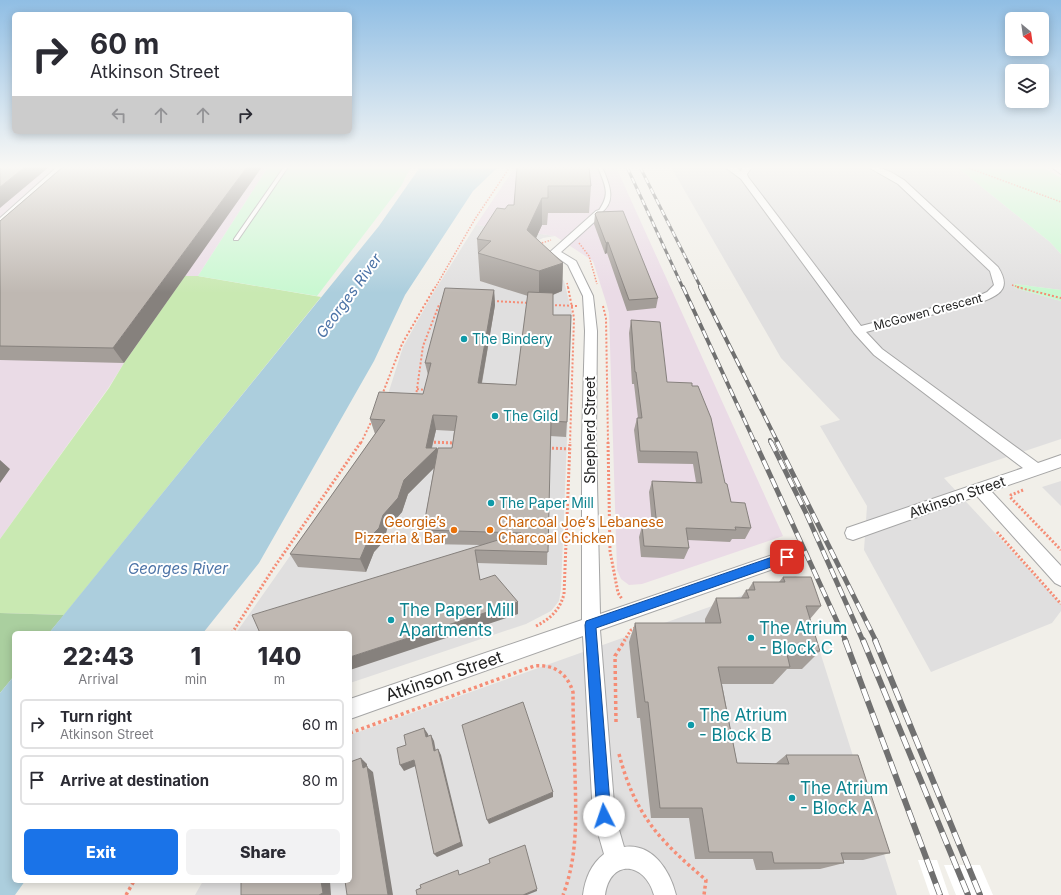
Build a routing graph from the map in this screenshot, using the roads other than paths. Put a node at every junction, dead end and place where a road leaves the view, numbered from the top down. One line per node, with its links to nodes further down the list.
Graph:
1 (13, 209): 7 (lane)
2 (257, 209): 8 (lane)
3 (602, 209): 6 (lane)
4 (768, 209): 9 (street, McGowen Crescent)
5 (930, 209): 9 (street, McGowen Crescent)
6 (599, 213): 16 (street, Shepherd Street)
7 (0, 220)
8 (236, 239)
9 (858, 330): 11 (street, McGowen Crescent)
10 (1061, 461): 11 (street, Atkinson Street)
11 (1036, 470): 12 (street, Atkinson Street)
12 (980, 489): 13 (street, Atkinson Street); 15 (street)
13 (853, 533)
14 (787, 557): 16 (street, Atkinson Street)
15 (1061, 578)
16 (590, 625): 17 (street, Atkinson Street); 18 (street, Shepherd Street)
17 (352, 708)
18 (616, 859): 19 (street); 20 (street)
19 (594, 895)
20 (665, 895)

